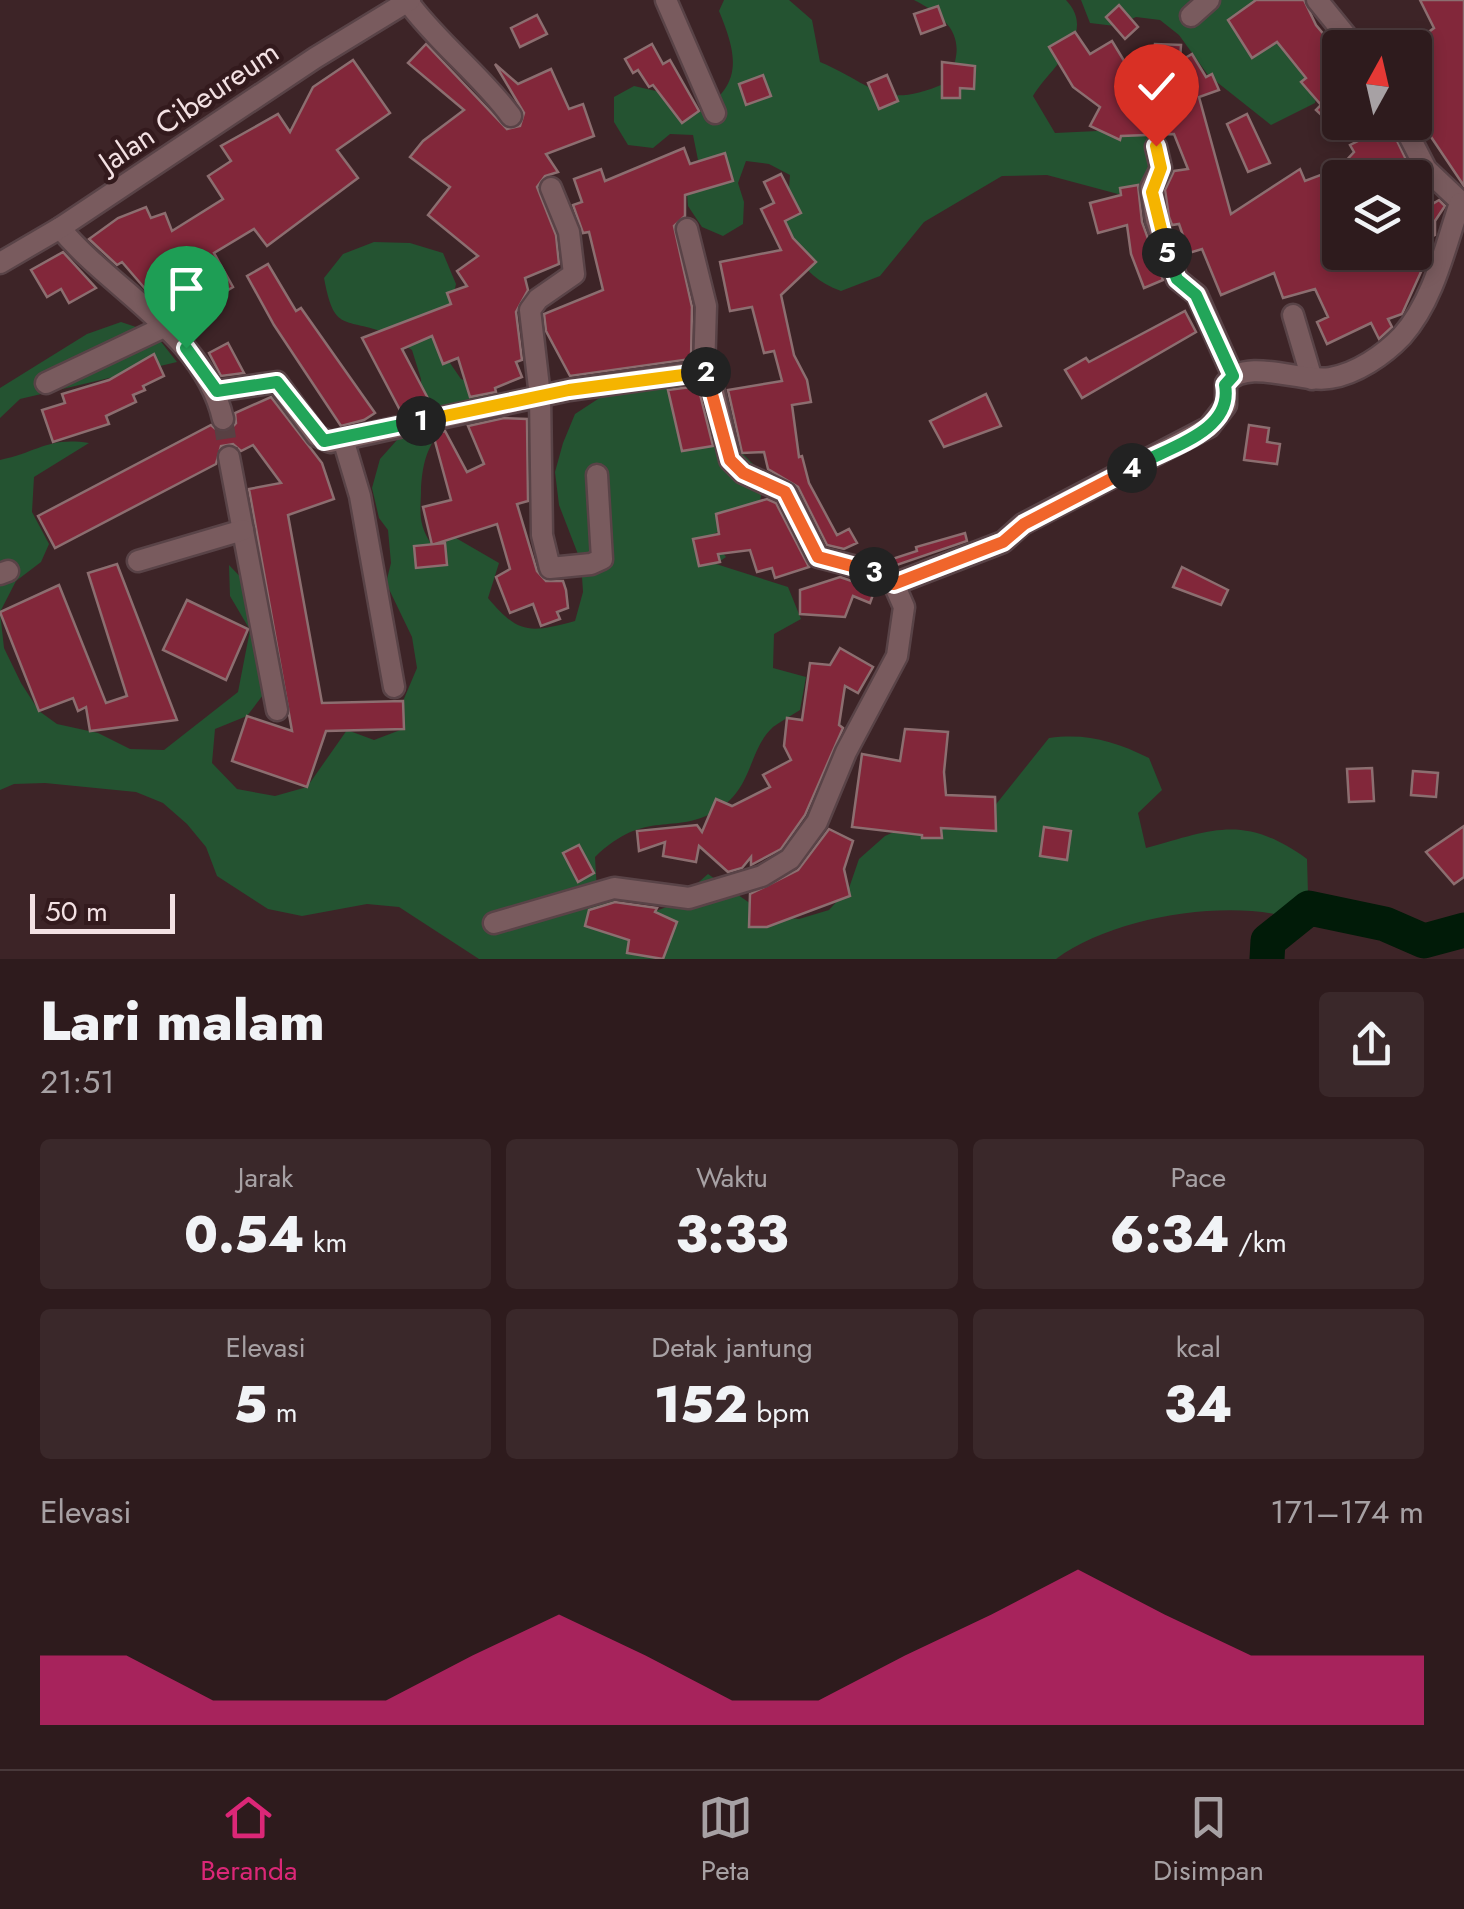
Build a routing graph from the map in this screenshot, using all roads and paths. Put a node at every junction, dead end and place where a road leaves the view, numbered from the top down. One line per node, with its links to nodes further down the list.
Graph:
1 (666, 0): 7 (street)
2 (1209, 0): 5 (street)
3 (1317, 0): 6 (street)
4 (409, 1): 8 (street); 13 (street, Jalan Cibeureum)
5 (1191, 16)
6 (1341, 30)
7 (715, 113)
8 (511, 116)
9 (1411, 140): 12 (street)
10 (1156, 146): 19 (street)
11 (551, 188): 23 (street)
12 (1462, 204): 20 (street)
13 (60, 228): 15 (street, Jalan Cibeureum); 17 (street)
14 (687, 229): 18 (street)
15 (0, 262)
16 (1294, 315): 20 (street)
17 (164, 327): 21 (street); 22 (street)
18 (704, 371): 23 (street); 30 (street)
19 (1233, 376): 20 (street); 30 (street)
20 (1312, 379)
21 (46, 383)
22 (217, 391): 24 (street); 25 (street)
23 (540, 396): 25 (street); 27 (street)
24 (223, 419)
25 (343, 439): 31 (street)
26 (229, 457): 28 (street)
27 (597, 475)
28 (243, 530): 29 (street); 32 (street)
29 (138, 561)
30 (894, 584): 33 (street)
31 (394, 687)
32 (277, 710)
33 (494, 922)

